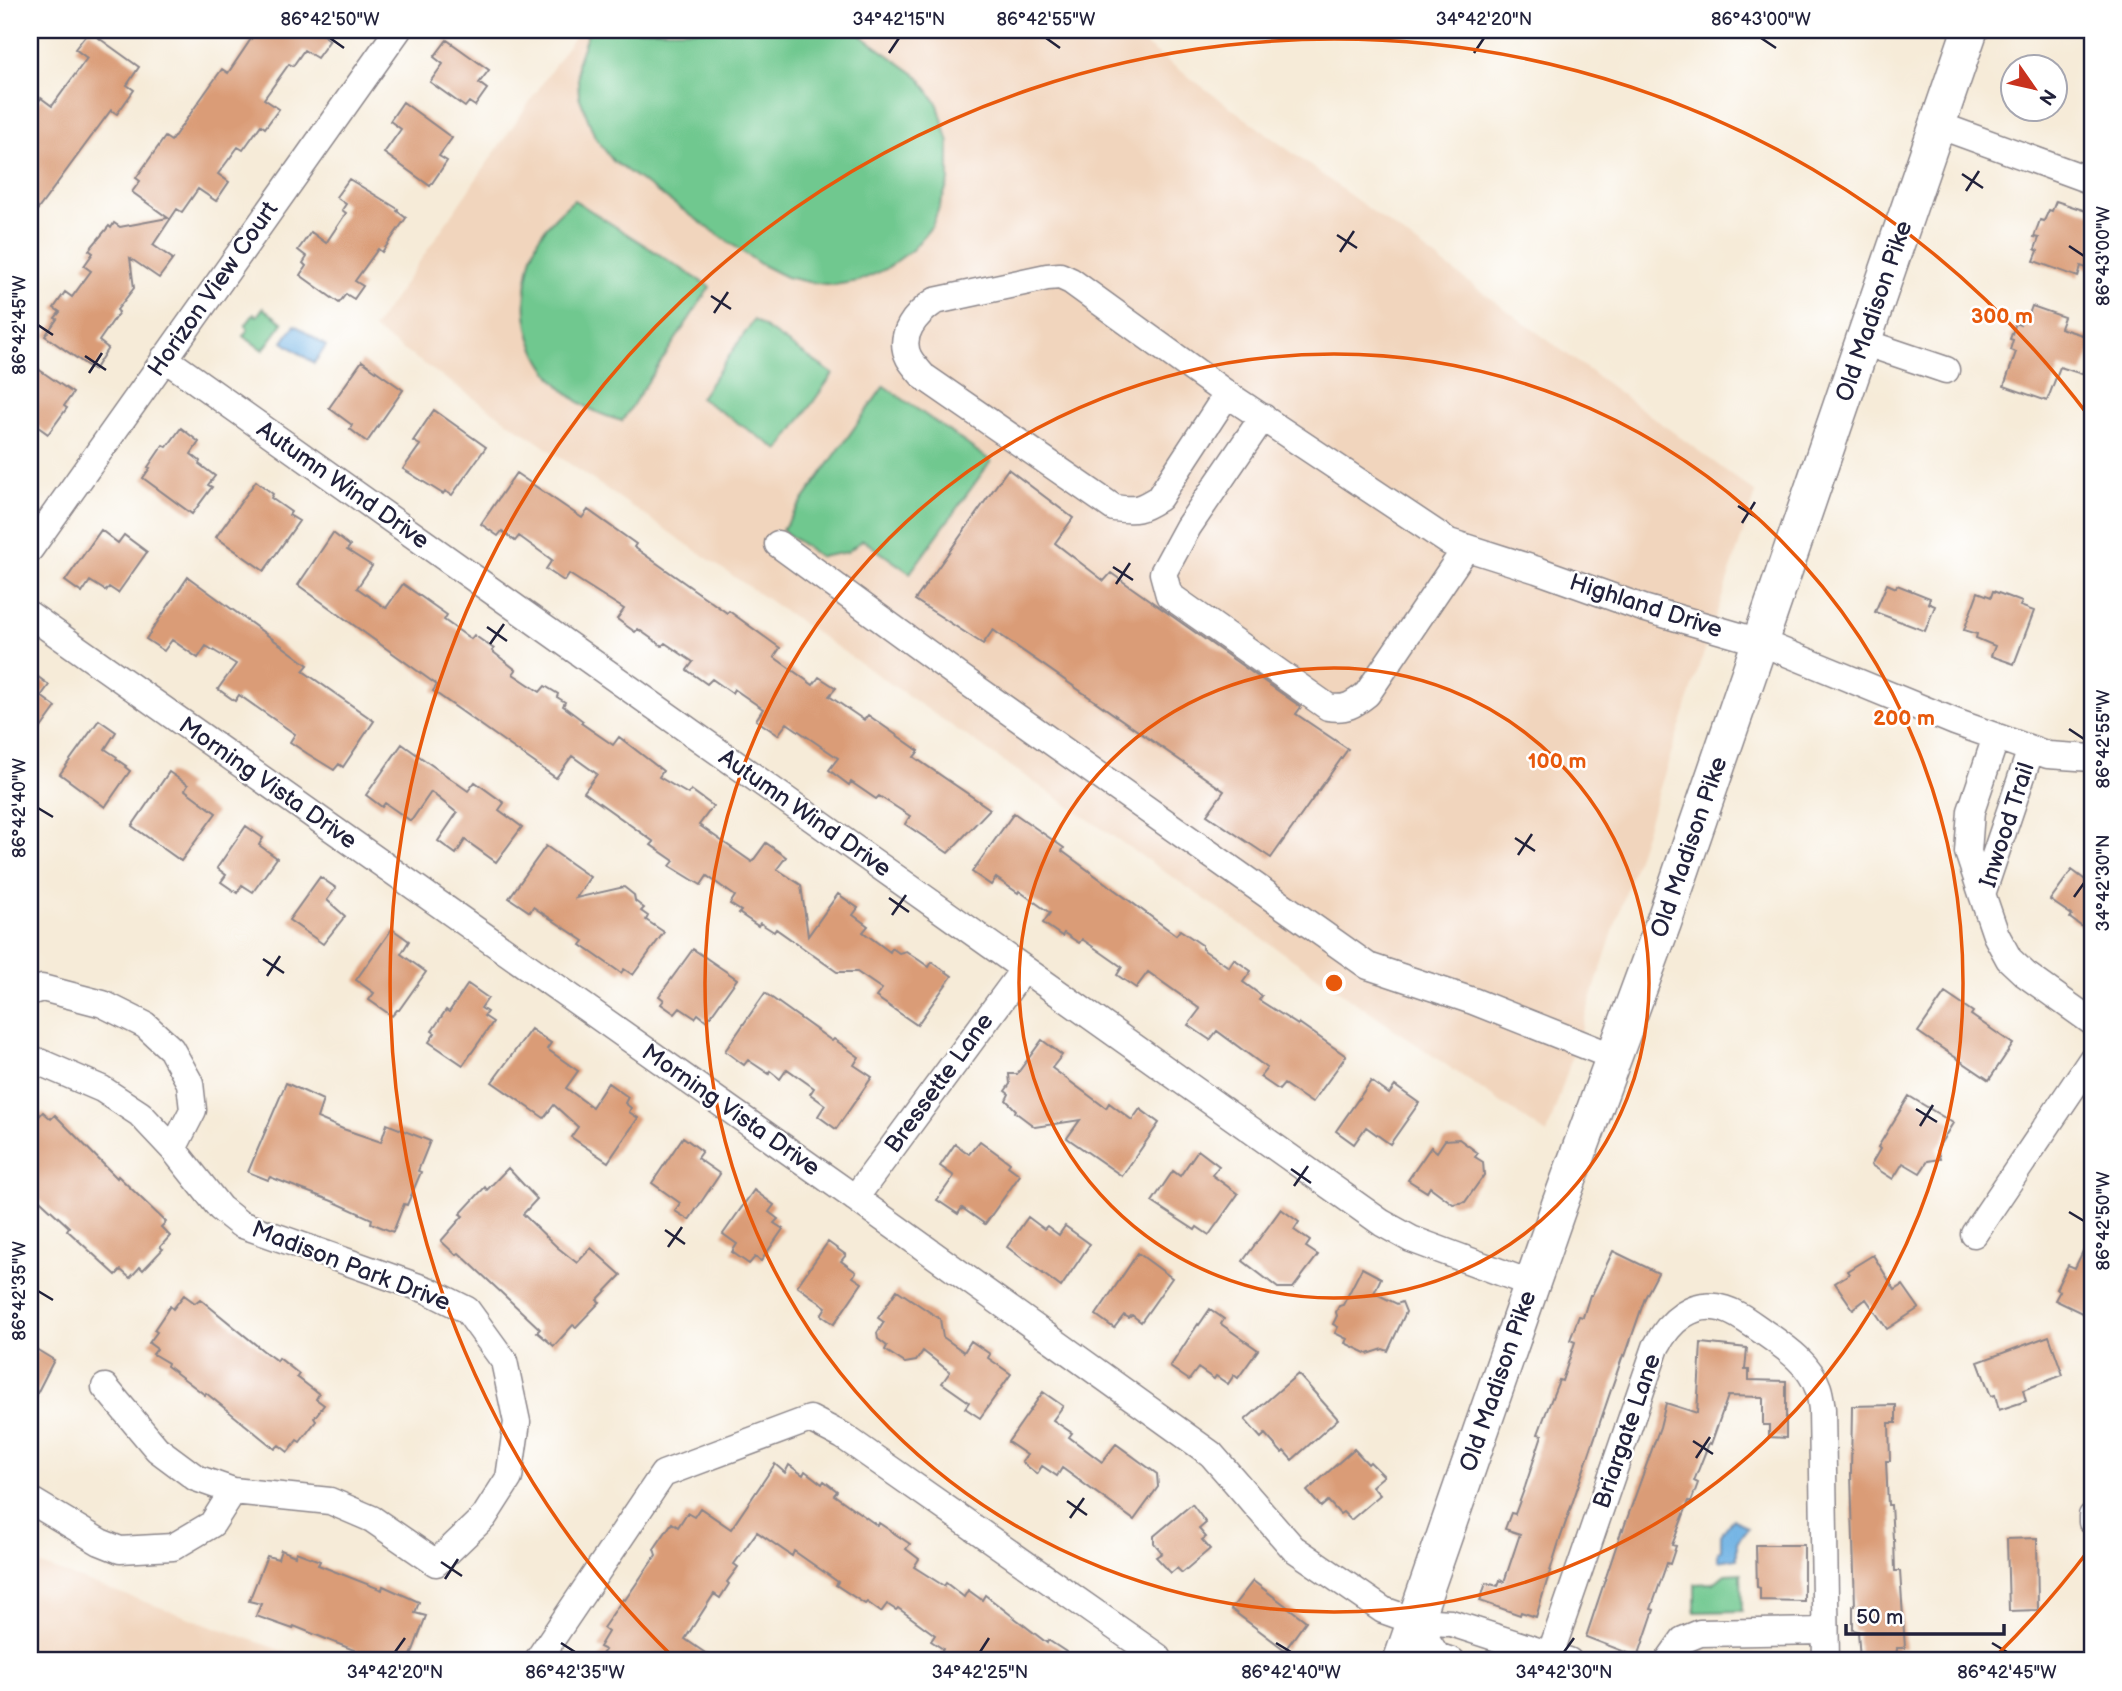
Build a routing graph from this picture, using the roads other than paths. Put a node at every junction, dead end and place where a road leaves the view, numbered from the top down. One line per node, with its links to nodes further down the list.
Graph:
1 (398, 30): 6 (street, Horizon View Court)
2 (1970, 30): 3 (main road, Old Madison Pike)
3 (1937, 125): 4 (street); 5 (main road, Old Madison Pike)
4 (2092, 181)
5 (1863, 342): 7 (street); 14 (main road, Old Madison Pike)
6 (164, 358): 12 (street, Horizon View Court); 19 (street, Autumn Wind Drive)
7 (1946, 370)
8 (1227, 394): 8 (street, Highland Drive); 9 (street, Highland Drive)
9 (1263, 417): 11 (street, Highland Drive); 11 (street)
10 (778, 544): 22 (street)
11 (1466, 548): 14 (street, Highland Drive)
12 (30, 549)
13 (30, 615): 26 (street, Morning Vista Drive)
14 (1760, 642): 15 (street, Highland Drive); 22 (main road, Old Madison Pike)
15 (1996, 737): 16 (street, Highland Drive); 18 (street)
16 (2031, 749): 17 (street, Highland Drive); 18 (street, Inwood Trail)
17 (2092, 758)
18 (1982, 894): 21 (street, Inwood Trail)
19 (1024, 968): 26 (street, Bressette Lane); 28 (street, Autumn Wind Drive)
20 (30, 992): 25 (street)
21 (2092, 1022)
22 (1614, 1057): 28 (main road, Old Madison Pike)
23 (30, 1058): 25 (street, Madison Park Drive)
24 (2092, 1059): 27 (street)
25 (173, 1149): 30 (street, Madison Park Drive)
26 (855, 1198): 32 (street, Morning Vista Drive)
27 (1974, 1234)
28 (1532, 1284): 32 (main road, Old Madison Pike)
29 (105, 1387): 30 (street, Madison Park Drive)
30 (233, 1491): 31 (street)
31 (30, 1500)
32 (1415, 1621): 34 (street, Morning Vista Drive); 37 (main road, Old Madison Pike); 38 (street)
33 (1825, 1631): 34 (street, Briargate Lane); 39 (street); 40 (street, Briargate Lane)
34 (1555, 1659)
35 (537, 1661): 36 (street)
36 (1160, 1661)
37 (1401, 1661)
38 (1452, 1661)
39 (1668, 1661)
40 (1826, 1661)

